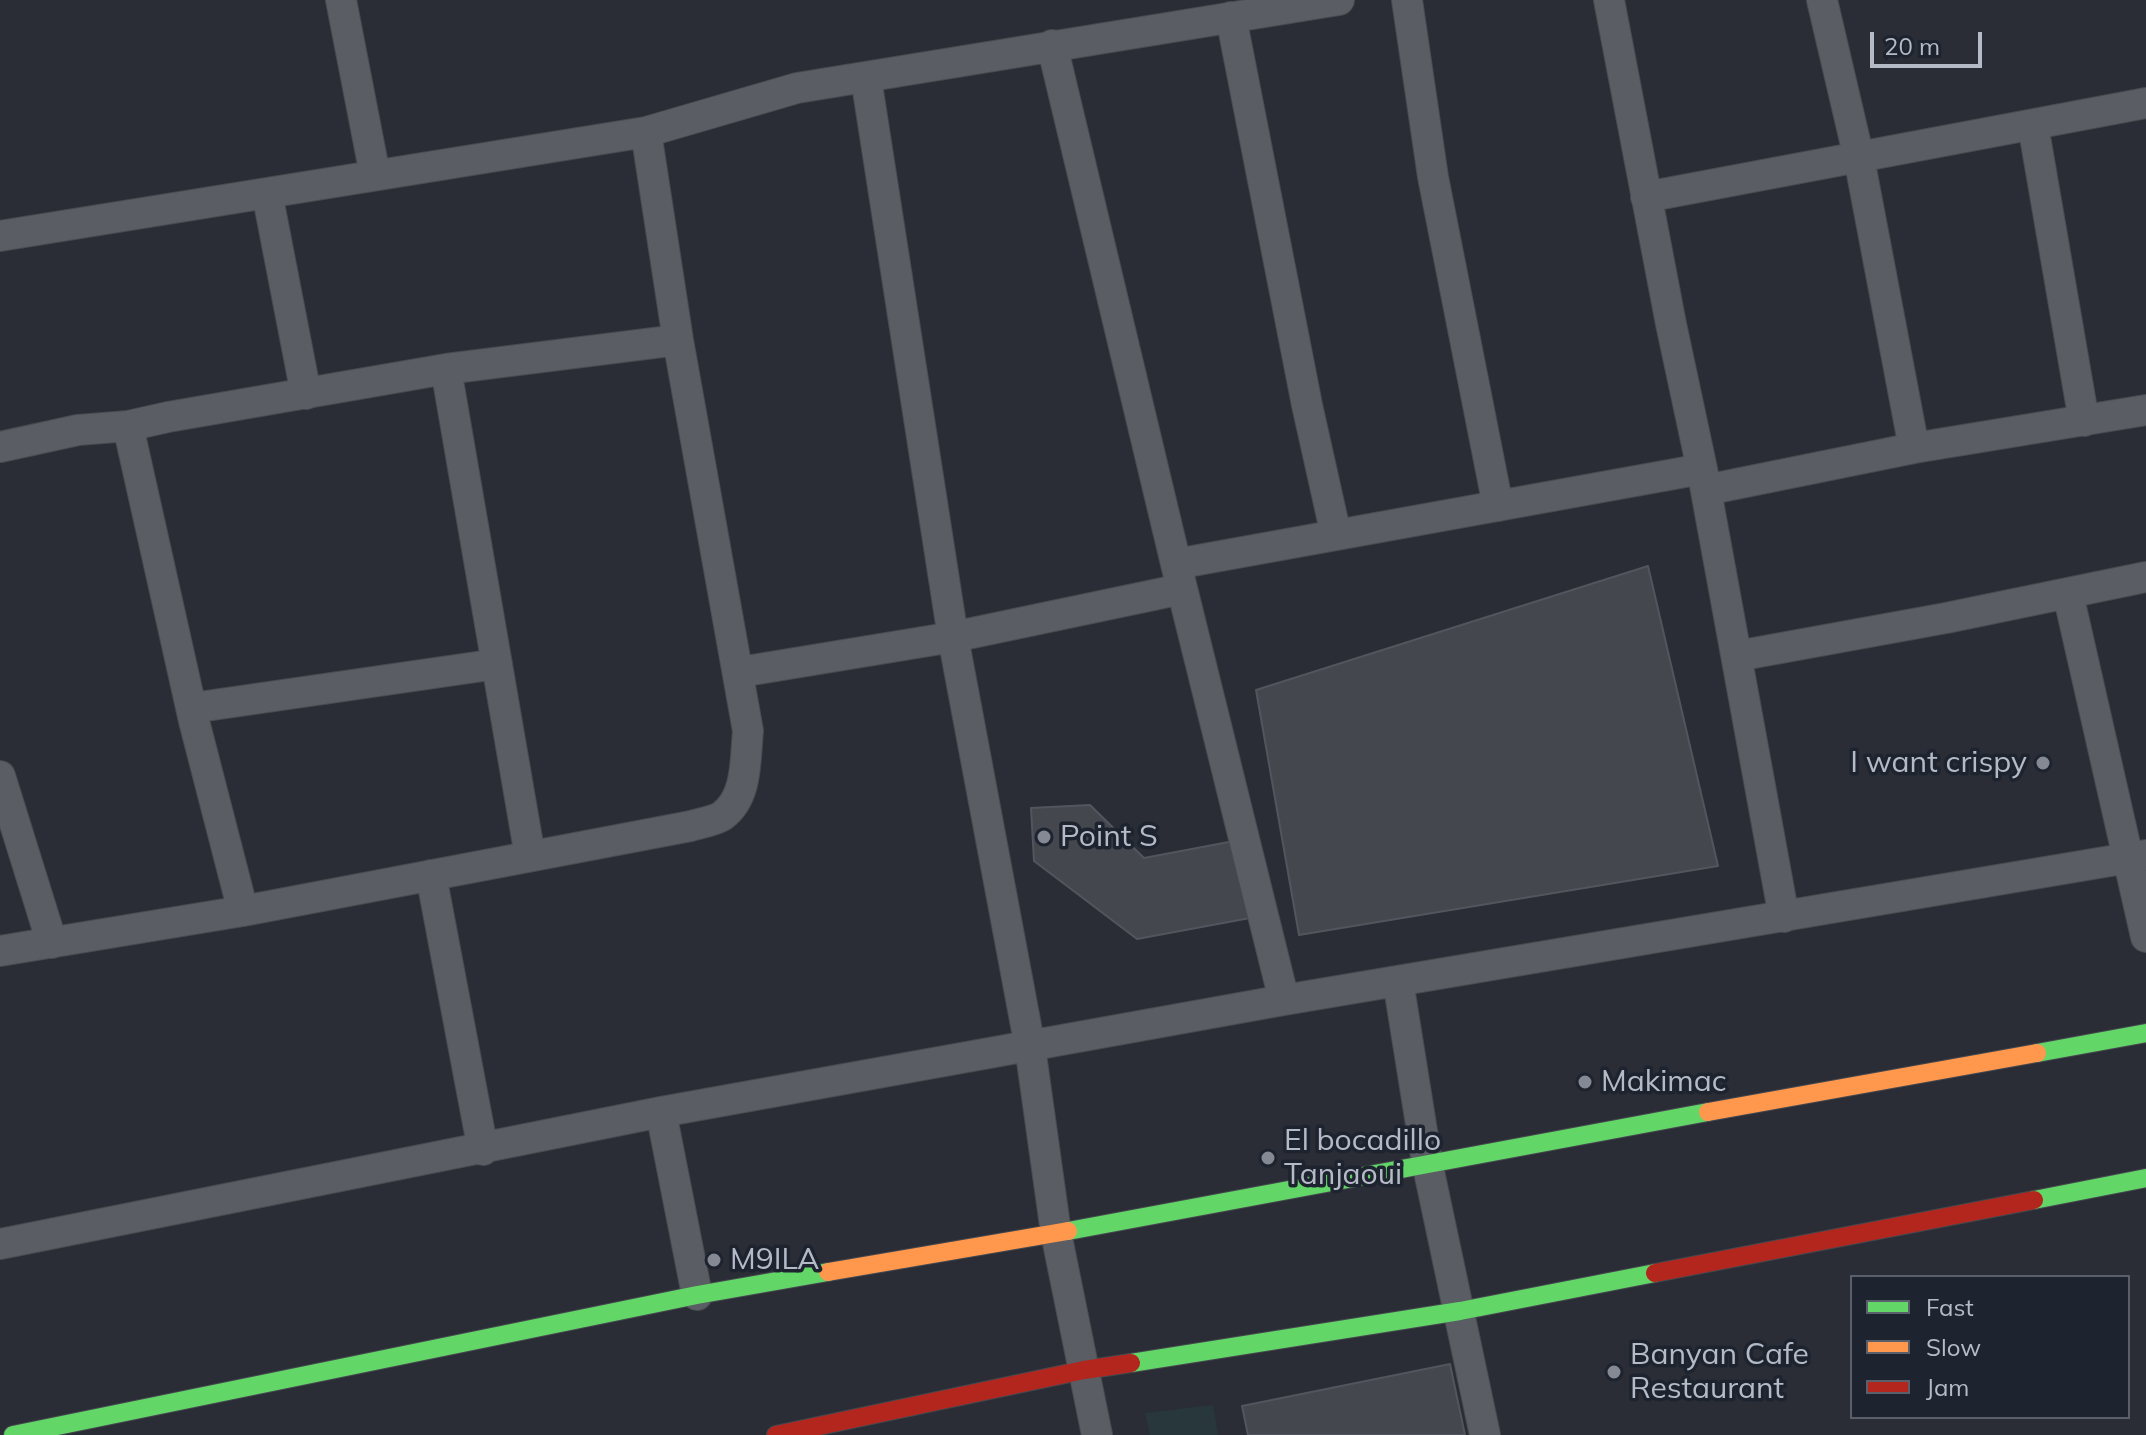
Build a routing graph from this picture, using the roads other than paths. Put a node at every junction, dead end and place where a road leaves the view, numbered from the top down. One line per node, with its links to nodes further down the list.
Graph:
1 (341, 0): 13 (street)
2 (1339, 0): 6 (street)
3 (1407, 0): 26 (street)
4 (1609, 0): 15 (street)
5 (1822, 0): 12 (street)
6 (1231, 17): 7 (street); 27 (street)
7 (1052, 45): 8 (street); 28 (street)
8 (866, 78): 11 (street); 31 (street)
9 (2146, 103): 10 (street)
10 (2033, 125): 12 (street); 21 (street)
11 (646, 132): 13 (street); 17 (street)
12 (1859, 158): 15 (street); 24 (street)
13 (375, 175): 14 (street)
14 (267, 193): 16 (street); 19 (street)
15 (1646, 197): 25 (street)
16 (0, 236)
17 (678, 340): 18 (street); 34 (street)
18 (446, 369): 19 (street); 33 (street)
19 (306, 394): 22 (street)
20 (2146, 410): 21 (street)
21 (2084, 421): 24 (street)
22 (128, 426): 23 (street); 35 (street)
23 (0, 447)
24 (1914, 448): 25 (street)
25 (1704, 480): 26 (street); 32 (street)
26 (1498, 506): 27 (street)
27 (1336, 535): 28 (street)
28 (1179, 577): 31 (street); 46 (street)
29 (2146, 577): 30 (street)
30 (2068, 594): 32 (street); 38 (street)
31 (953, 637): 34 (street); 48 (street)
32 (1737, 656): 41 (street)
33 (497, 664): 35 (street); 37 (street)
34 (740, 672): 37 (street)
35 (192, 708): 40 (street)
36 (0, 776): 43 (street)
37 (530, 856): 39 (street)
38 (2136, 857): 41 (street); 42 (street)
39 (431, 875): 40 (street); 50 (street)
40 (243, 911): 43 (street)
41 (1784, 917): 45 (street)
42 (2146, 937)
43 (52, 943): 44 (street)
44 (0, 951)
45 (1398, 981): 46 (street); 51 (street)
46 (1284, 1000): 48 (street)
47 (2146, 1033): 51 (street)
48 (1030, 1047): 49 (street); 53 (street)
49 (661, 1112): 50 (street); 55 (street)
50 (483, 1150): 54 (street)
51 (1427, 1162): 53 (street); 56 (street)
52 (2146, 1178): 56 (street)
53 (1056, 1233): 55 (street); 57 (street)
54 (0, 1244)
55 (697, 1295): 58 (street)
56 (1460, 1311): 57 (street); 61 (street)
57 (1084, 1370): 59 (street); 60 (street)
58 (13, 1435)
59 (776, 1435)
60 (1097, 1435)
61 (1485, 1435)

